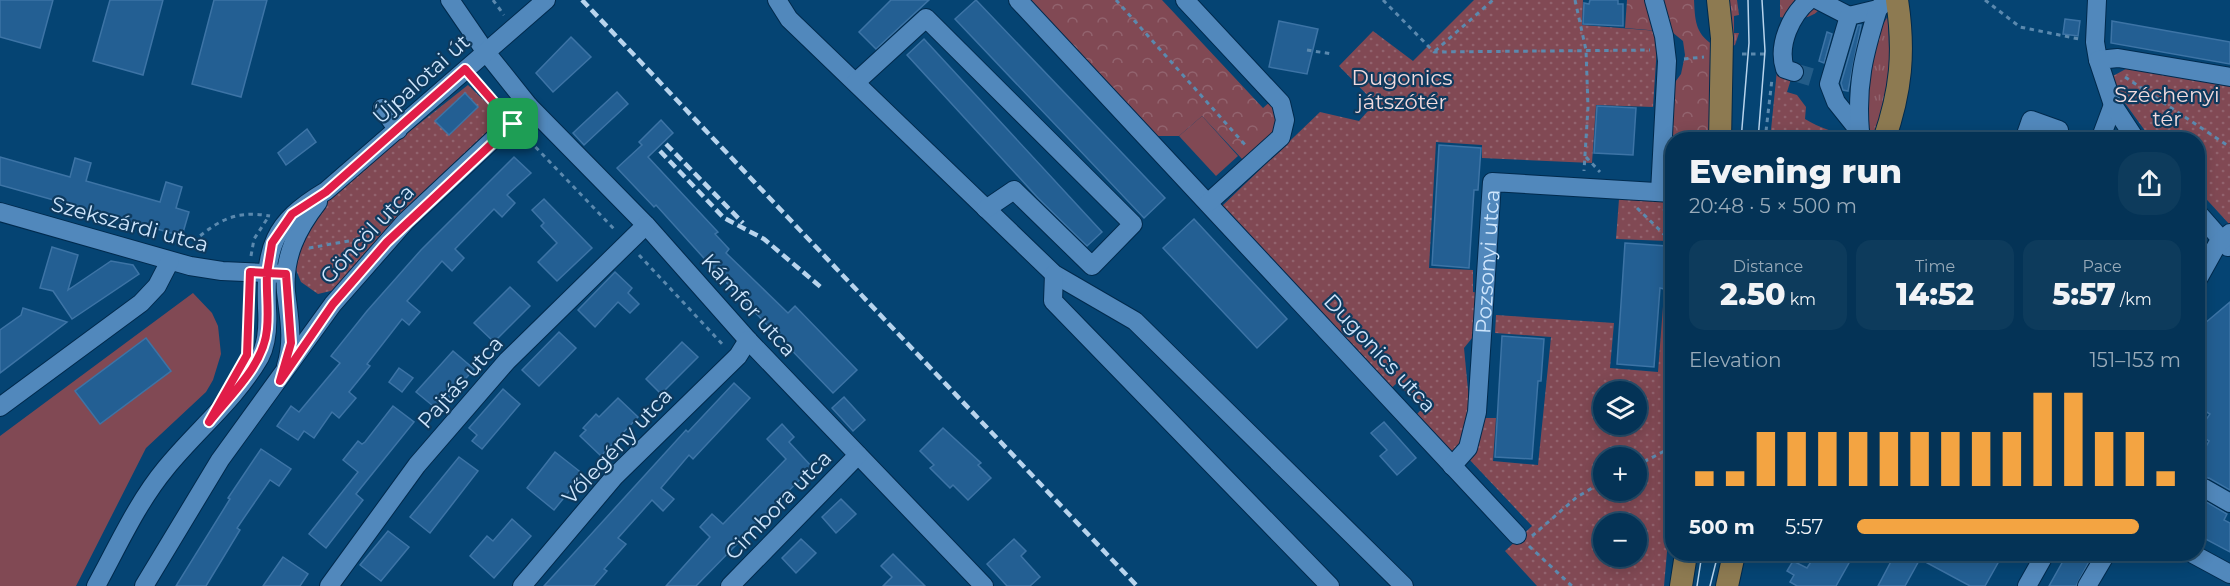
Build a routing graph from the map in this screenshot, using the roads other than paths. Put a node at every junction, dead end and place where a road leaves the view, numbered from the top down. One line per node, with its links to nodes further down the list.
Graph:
1 (450, 0): 13 (street, Kámfor utca)
2 (546, 0): 13 (street, Újpalotai út)
3 (777, 0): 17 (street)
4 (1018, 0): 33 (street, Dugonics utca)
5 (1185, 0): 33 (street)
6 (1654, 0): 23 (street)
7 (1718, 0): 24 (main road)
8 (1809, 0): 15 (street)
9 (1818, 0): 12 (street)
10 (2097, 0): 14 (street)
11 (1888, 3): 12 (street); 26 (street); 27 (main road)
12 (1849, 16): 25 (street)
13 (485, 51): 19 (street, Kámfor utca); 21 (street, Újpalotai út)
14 (2097, 51): 16 (street); 18 (street)
15 (1794, 72)
16 (2230, 77)
17 (856, 82): 34 (street); 34 (street)
18 (2113, 105): 29 (street); 30 (street)
19 (529, 106): 37 (street, Kámfor utca); 45 (street, Göncöl utca)
20 (382, 108): 21 (street)
21 (398, 130): 31 (street, Újpalotai út)
22 (2059, 130): 28 (street)
23 (1666, 132)
24 (1720, 132)
25 (1858, 132)
26 (1861, 132)
27 (1887, 132)
28 (2027, 132)
29 (2103, 132)
30 (2131, 132)
31 (326, 192): 41 (street); 42 (street, Göncöl utca)
32 (1665, 192): 48 (street, Pozsonyi utca)
33 (1208, 203): 48 (street, Dugonics utca)
34 (986, 209): 43 (street)
35 (0, 212): 39 (street, Szekszárdi utca)
36 (2205, 220): 38 (street)
37 (646, 225): 44 (street, Kámfor utca); 61 (street, Pajtás utca)
38 (2227, 240): 40 (street)
39 (170, 261): 41 (street, Szekszárdi utca); 46 (street)
40 (2205, 270)
41 (259, 272): 42 (street, Szekszárdi utca); 59 (street)
42 (286, 274): 45 (street, Göncöl utca)
43 (1053, 274): 64 (street); 65 (street)
44 (748, 340): 47 (street, Kámfor utca); 62 (street, Vőlegény utca)
45 (280, 381): 60 (street, Göncöl utca)
46 (0, 407)
47 (858, 455): 58 (street, Kámfor utca); 63 (street, Cimbora utca)
48 (1452, 466): 51 (street, Dugonics utca)
49 (2205, 489): 50 (street)
50 (2230, 503)
51 (1517, 535)
52 (2205, 560): 57 (street)
53 (1685, 561): 66 (main road)
54 (1732, 561): 67 (main road)
55 (2041, 561): 68 (street)
56 (2102, 561): 69 (street)
57 (2230, 574)
58 (977, 584)
59 (96, 586)
60 (144, 586)
61 (329, 586)
62 (522, 586)
63 (730, 586)
64 (1330, 586)
65 (1404, 586)
66 (1681, 586)
67 (1727, 586)
68 (2027, 586)
69 (2087, 586)

